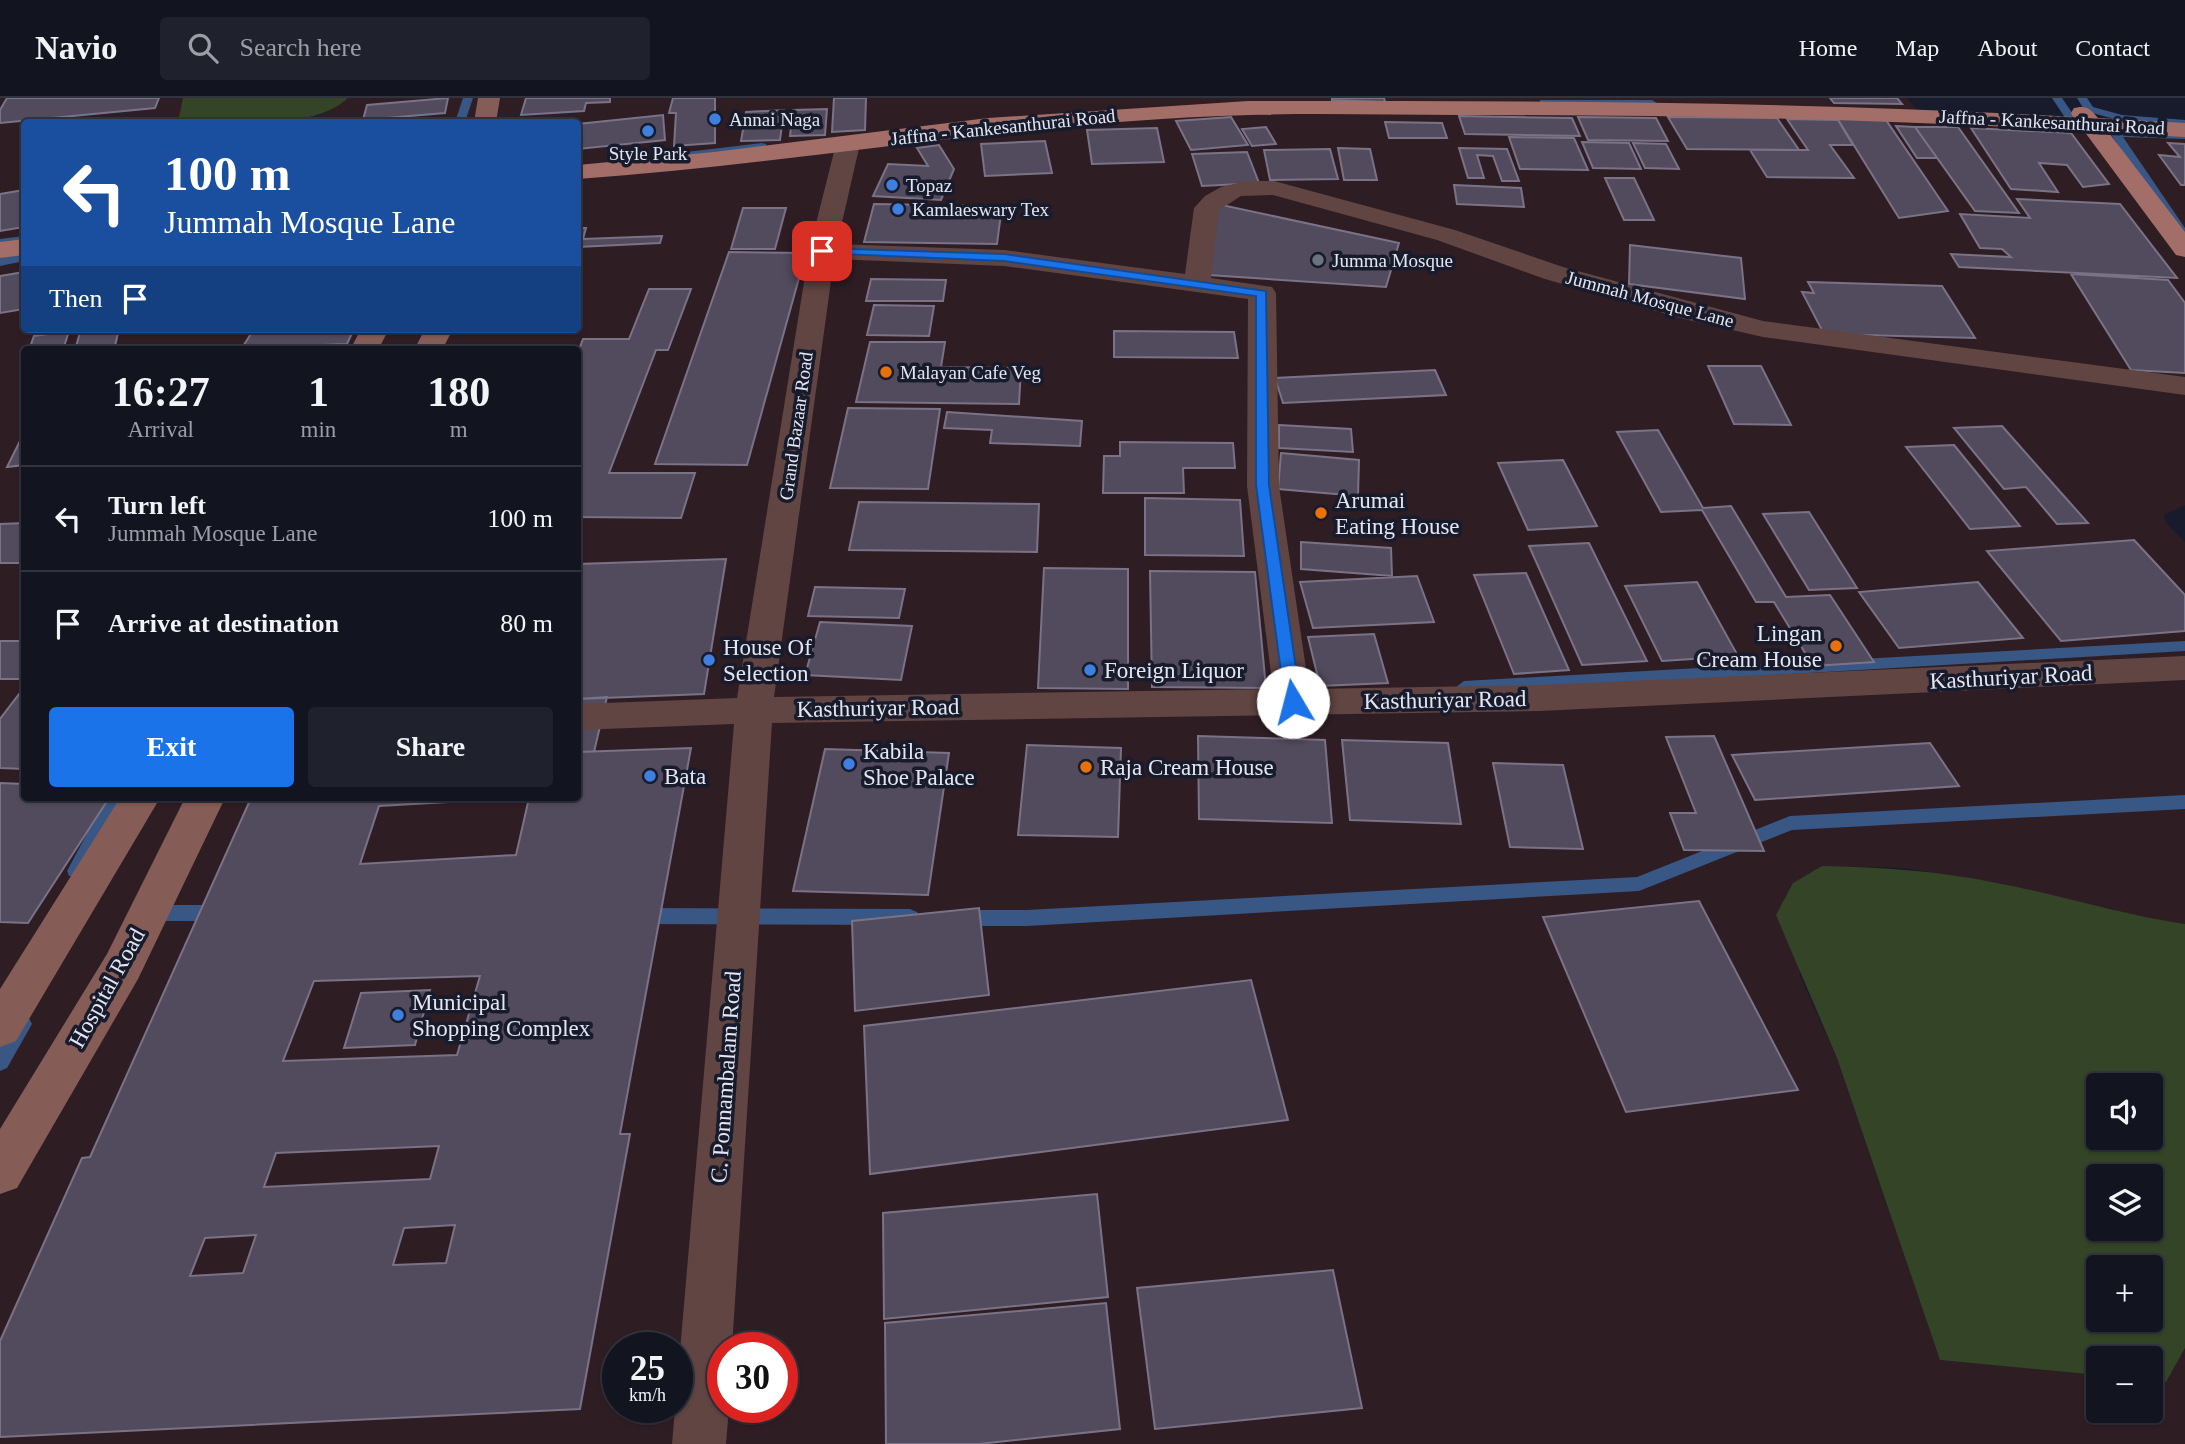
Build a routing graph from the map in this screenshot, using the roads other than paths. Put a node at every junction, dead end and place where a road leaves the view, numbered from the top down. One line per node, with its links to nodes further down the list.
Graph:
1 (489, 98): 3 (street)
2 (2070, 98): 4 (main road)
3 (486, 119)
4 (2092, 125): 5 (main road, Jaffna - Kankesanthurai Road); 6 (main road, Jaffna - Kankesanthurai Road); 9 (main road)
5 (2185, 130)
6 (848, 144): 7 (main road, Jaffna - Kankesanthurai Road); 11 (street, Grand Bazaar Road)
7 (581, 172)
8 (21, 247): 10 (main road)
9 (2185, 249)
10 (0, 250)
11 (822, 251): 12 (street); 16 (street, Grand Bazaar Road)
12 (1197, 285): 13 (street, Jummah Mosque Lane); 15 (street)
13 (2185, 386)
14 (2185, 668): 15 (street, Kasthuriyar Road)
15 (1293, 702): 16 (street, Kasthuriyar Road)
16 (754, 710): 17 (street, Kasthuriyar Road); 22 (street, C. Ponnambalam Road)
17 (581, 717)
18 (138, 801): 20 (street)
19 (204, 801): 21 (street, Hospital Road)
20 (0, 1028)
21 (0, 1172)
22 (699, 1444)

